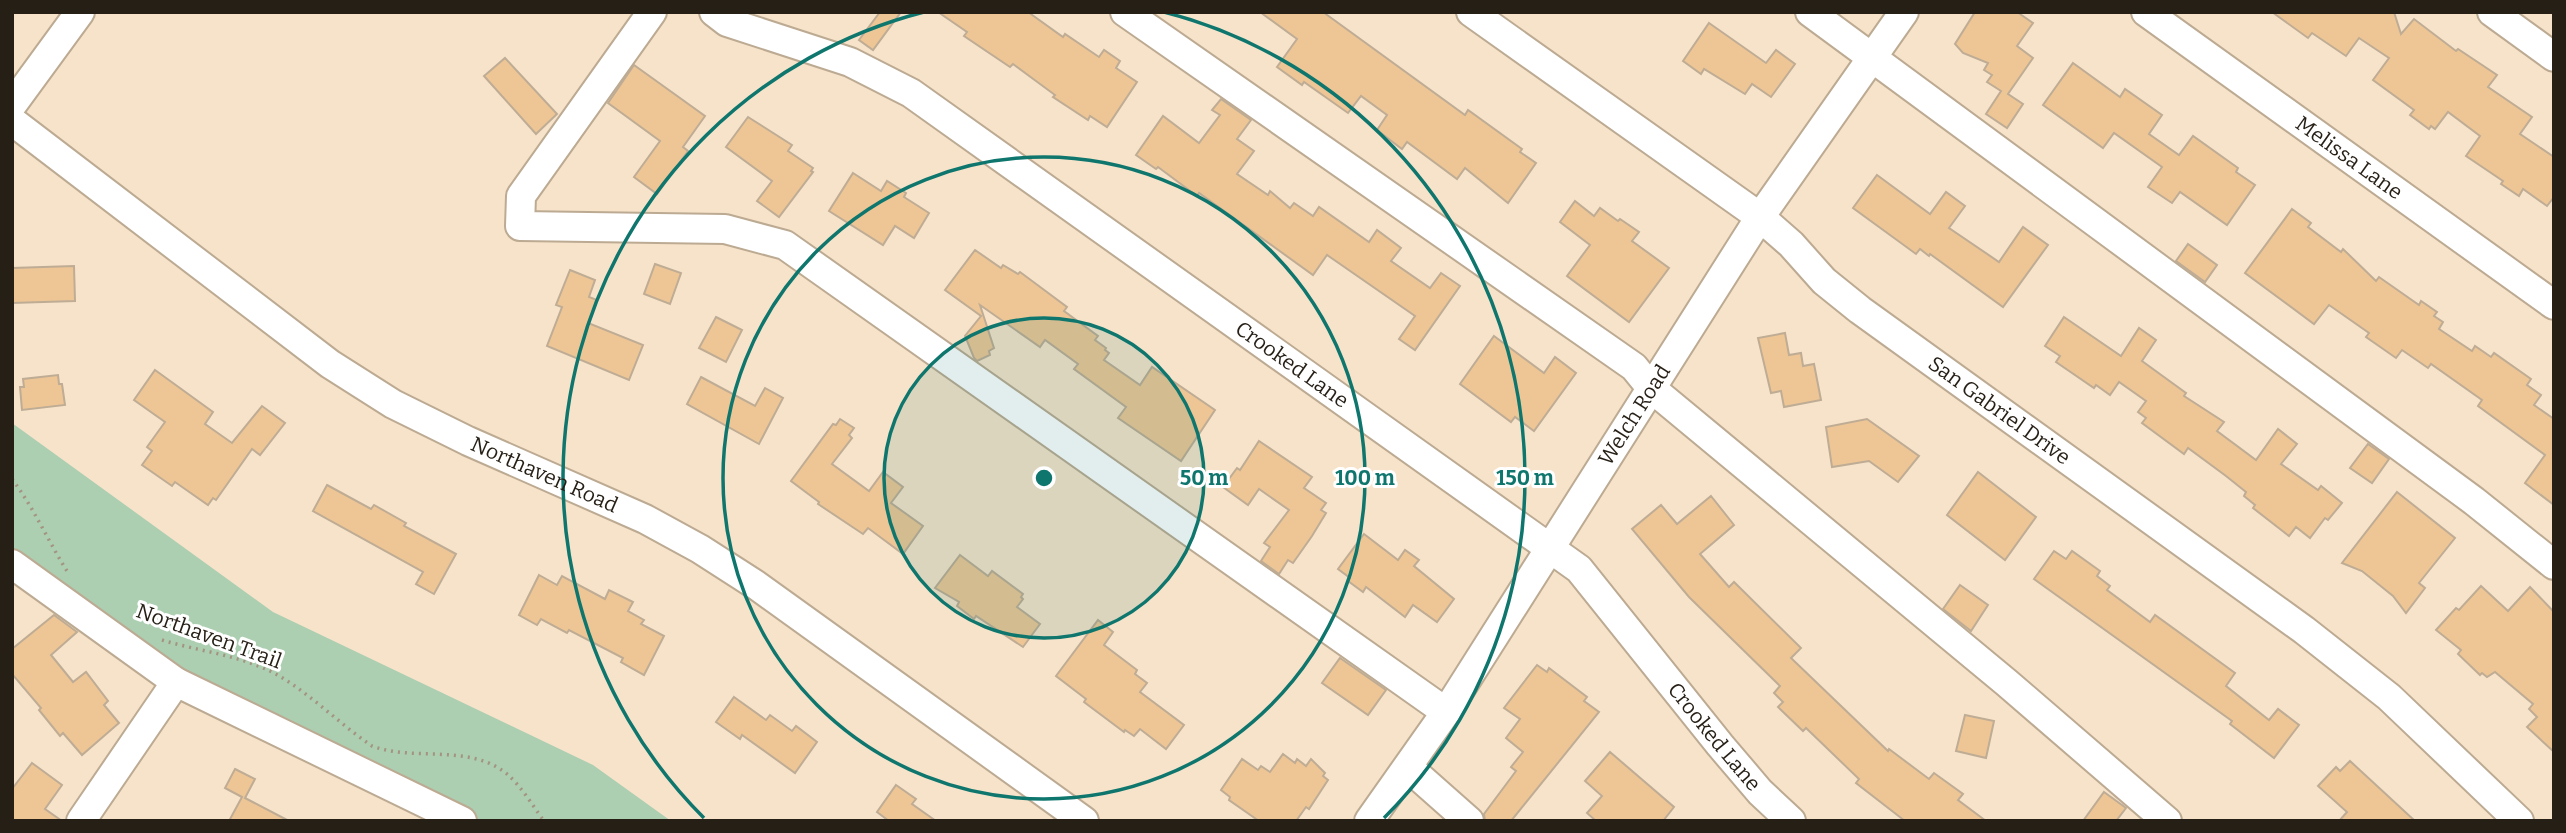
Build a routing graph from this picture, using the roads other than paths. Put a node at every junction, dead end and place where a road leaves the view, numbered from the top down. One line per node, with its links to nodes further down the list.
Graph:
1 (80, 12): 12 (street)
2 (652, 12): 21 (street)
3 (715, 12): 17 (street, Crooked Lane)
4 (1125, 12): 16 (street)
5 (1471, 12): 14 (street, San Gabriel Drive)
6 (1810, 12): 10 (street)
7 (1904, 12): 10 (street, Welch Road)
8 (2146, 12): 15 (street, Melissa Lane)
9 (2492, 12): 11 (street)
10 (1873, 57): 14 (street, Welch Road); 19 (street)
11 (2554, 57)
12 (12, 105)
13 (12, 121): 25 (street, Northaven Road)
14 (1760, 217): 16 (street, Welch Road); 30 (street, San Gabriel Drive)
15 (2554, 305)
16 (1651, 388): 17 (street, Welch Road); 29 (street)
17 (1551, 548): 21 (street, Welch Road); 28 (street, Crooked Lane)
18 (12, 564): 20 (street)
19 (2554, 565)
20 (176, 682): 23 (street); 24 (street)
21 (1446, 712): 22 (street, Welch Road)
22 (1408, 767): 26 (street, Welch Road); 27 (street)
23 (81, 821)
24 (462, 821)
25 (1083, 821)
26 (1369, 821)
27 (1469, 821)
28 (1791, 821)
29 (2167, 821)
30 (2519, 821)

